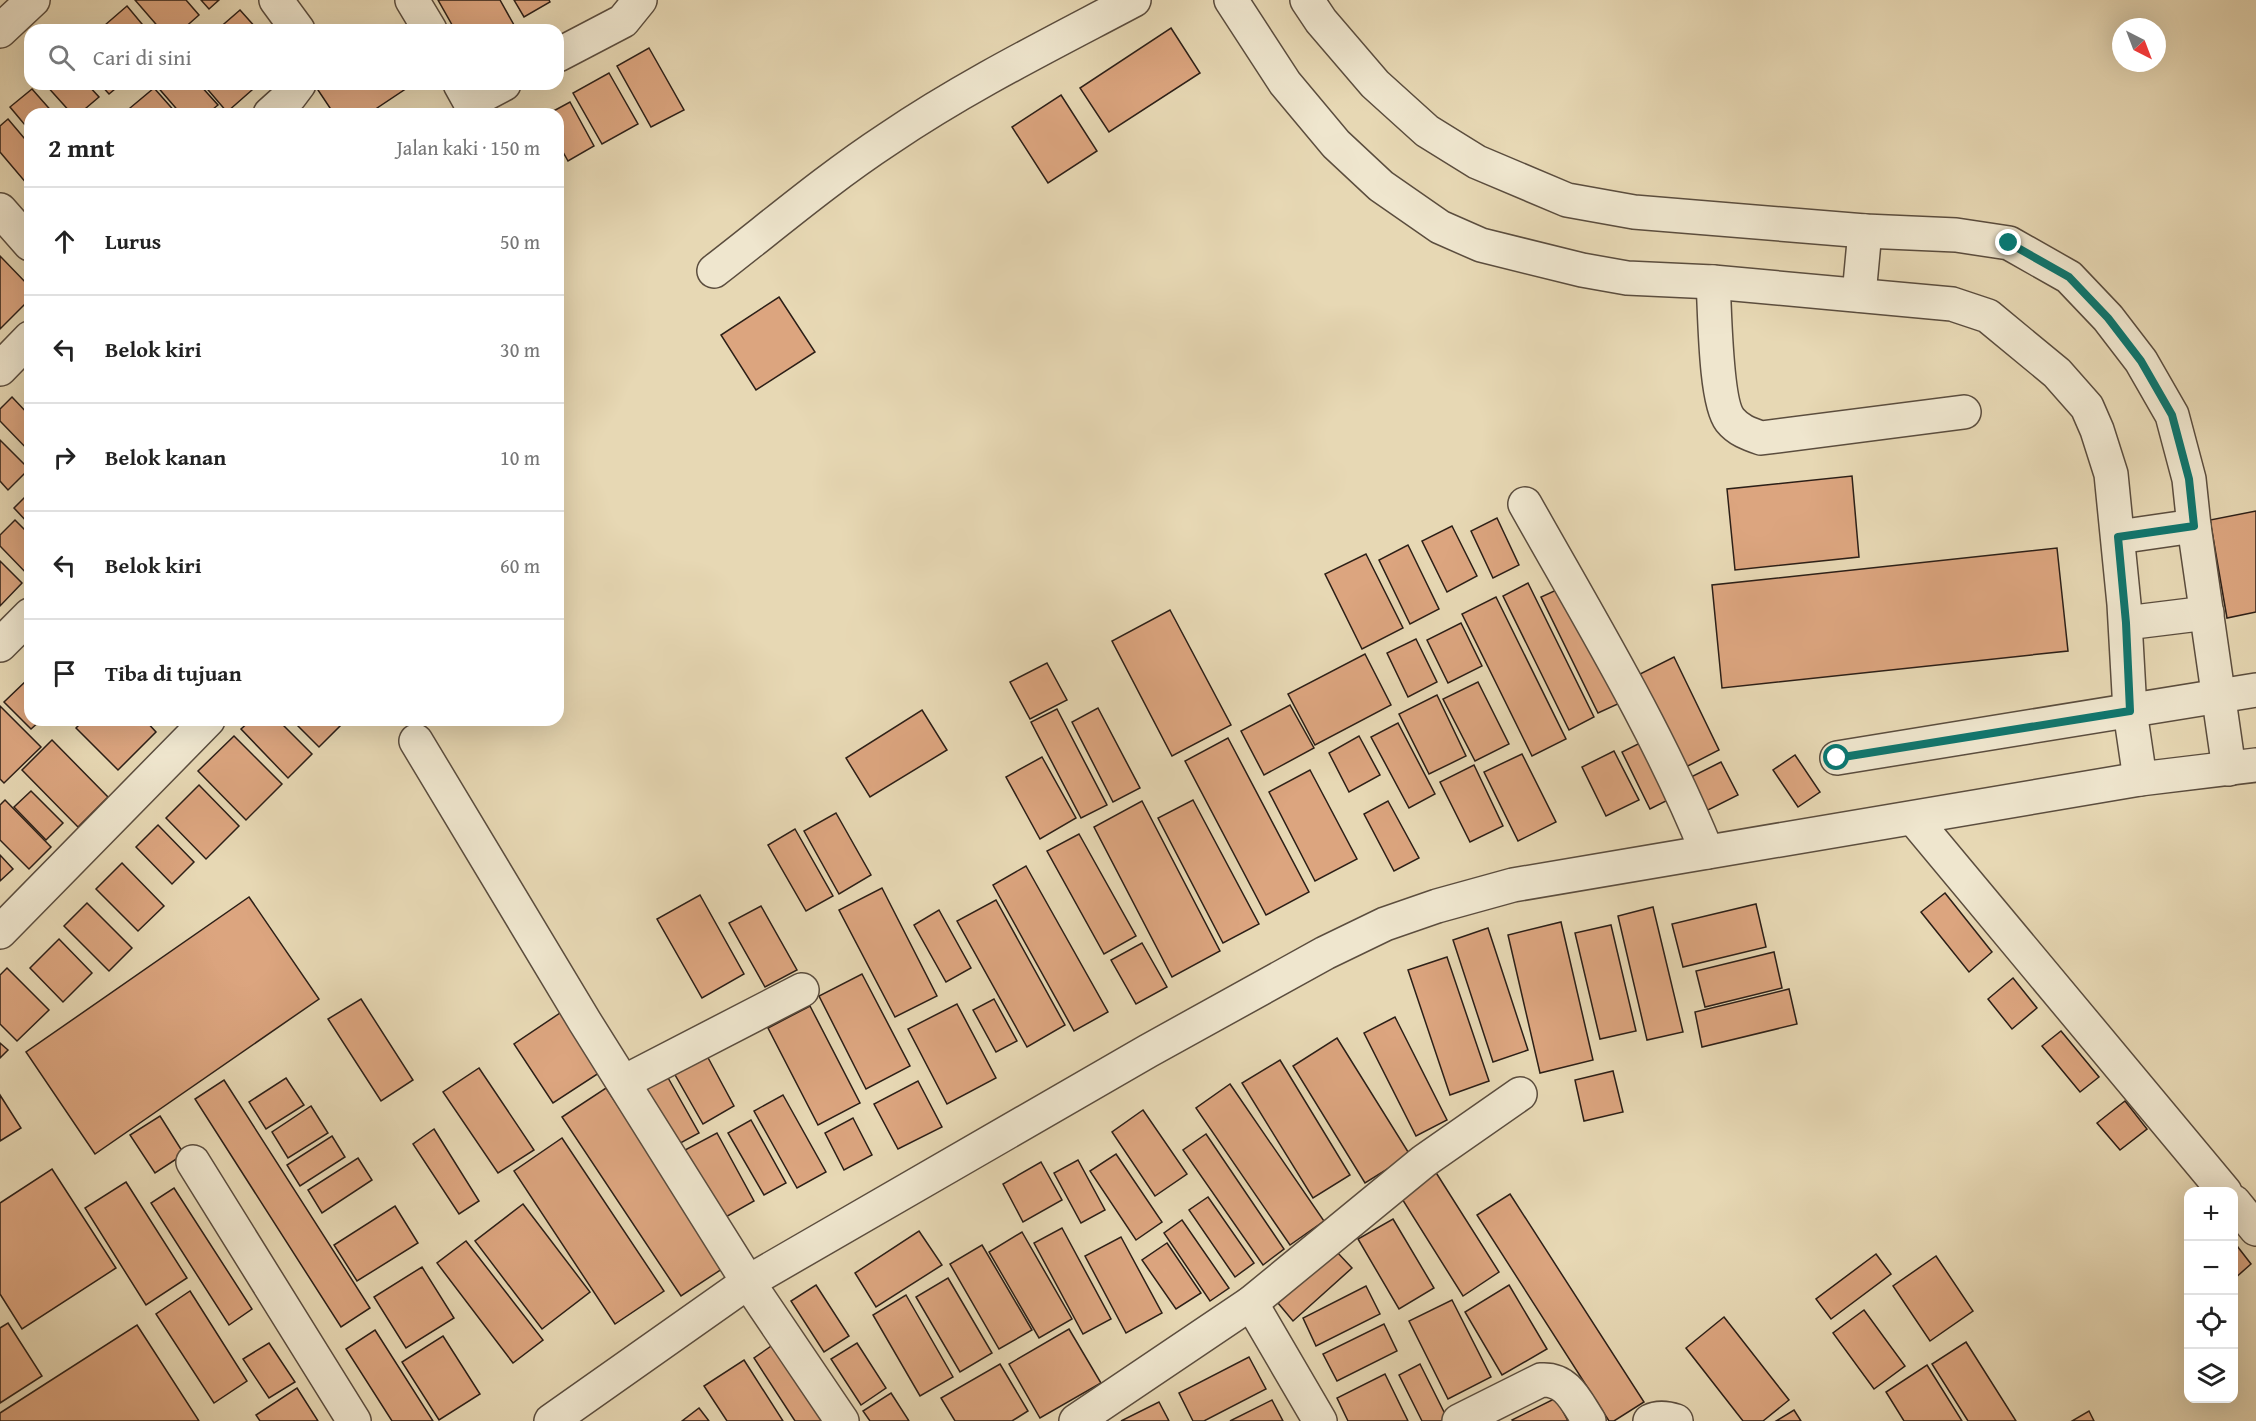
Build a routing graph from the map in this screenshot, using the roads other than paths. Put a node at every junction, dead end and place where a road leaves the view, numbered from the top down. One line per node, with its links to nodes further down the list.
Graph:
1 (33, 0): 10 (street)
2 (276, 0): 8 (street)
3 (412, 0): 9 (street)
4 (640, 0): 11 (street)
5 (1134, 0): 17 (street)
6 (1231, 0): 18 (street)
7 (1307, 0): 15 (street)
8 (294, 24)
9 (426, 24)
10 (0, 31)
11 (564, 53)
12 (464, 90): 13 (street)
13 (493, 90)
14 (0, 210): 16 (street)
15 (1865, 231): 19 (street); 24 (street)
16 (24, 237)
17 (714, 271)
18 (1713, 282): 19 (street); 22 (street)
19 (1859, 295): 25 (street)
20 (24, 344): 21 (street)
21 (0, 369)
22 (1964, 412)
23 (1525, 504): 39 (street)
24 (2194, 526): 25 (street); 26 (street)
25 (2118, 537): 28 (street)
26 (2207, 613): 28 (street); 31 (street)
27 (24, 621): 29 (street)
28 (2126, 623): 32 (street)
29 (0, 645)
30 (2256, 690): 31 (street)
31 (2219, 695): 32 (street); 36 (street)
32 (2130, 711): 35 (street); 37 (street)
33 (202, 726): 40 (street)
34 (416, 741): 42 (street)
35 (1837, 758)
36 (2242, 767): 37 (street)
37 (2140, 779): 38 (street)
38 (1914, 819): 39 (street); 45 (street)
39 (1707, 852): 48 (street)
40 (0, 932)
41 (802, 990): 42 (street)
42 (624, 1082): 48 (street)
43 (1520, 1094): 49 (street)
44 (193, 1162): 50 (street)
45 (2222, 1187)
46 (2238, 1207): 47 (street)
47 (2256, 1229)
48 (748, 1282): 51 (street); 52 (street)
49 (1251, 1304): 53 (street); 54 (street)
50 (354, 1421)
51 (551, 1421)
52 (842, 1421)
53 (1076, 1421)
54 (1320, 1421)
55 (1459, 1421): 56 (street)
56 (1588, 1421)
57 (1650, 1421): 58 (street)
58 (1676, 1421)

